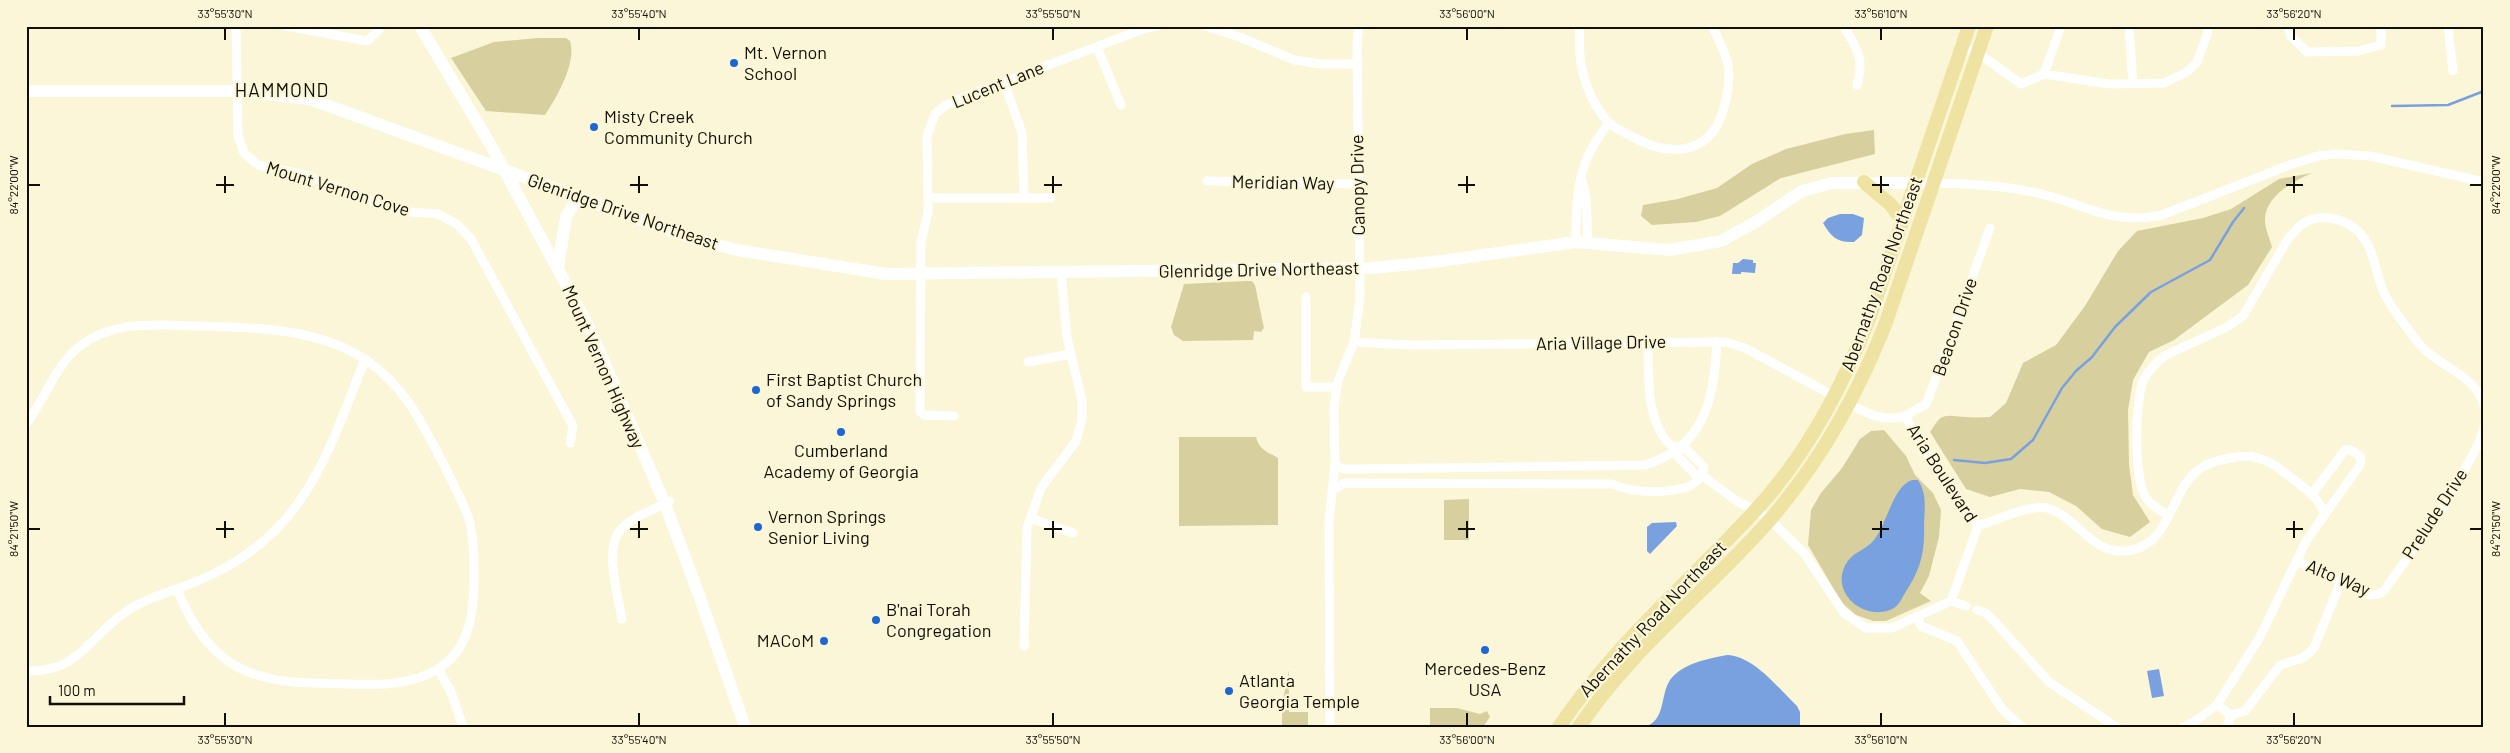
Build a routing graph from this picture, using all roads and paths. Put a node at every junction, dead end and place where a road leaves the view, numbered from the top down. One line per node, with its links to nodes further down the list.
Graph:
1 (236, 26): 30 (street, Mount Vernon Cove)
2 (286, 26): 3 (street)
3 (379, 26)
4 (420, 26): 33 (street, Mount Vernon Highway)
5 (1158, 26): 19 (street, Lucent Lane)
6 (1205, 26): 23 (street)
7 (1359, 26): 23 (street, Canopy Drive)
8 (1580, 26): 32 (street)
9 (1713, 26): 32 (street)
10 (1844, 26): 28 (street)
11 (1969, 26): 21 (main road, Abernathy Road Northeast)
12 (1987, 26): 22 (main road, Abernathy Road Northeast)
13 (2062, 26): 25 (street)
14 (2129, 26): 27 (street)
15 (2207, 26): 27 (street)
16 (2288, 26): 17 (street)
17 (2381, 26)
18 (2448, 26): 24 (street)
19 (1146, 27): 20 (street, Lucent Lane)
20 (1097, 47): 26 (street, Lucent Lane); 31 (street)
21 (1962, 48): 22 (street); 38 (main road, Abernathy Road Northeast)
22 (1978, 53): 25 (street); 39 (main road, Abernathy Road Northeast)
23 (1357, 64): 40 (street, Canopy Drive)
24 (2453, 71)
25 (2044, 74): 27 (street)
26 (1004, 82): 42 (street, Lucent Lane); 43 (street)
27 (2133, 84)
28 (1857, 85)
29 (26, 91): 30 (street, Glenridge Drive Northeast)
30 (237, 91): 33 (street, Glenridge Drive Northeast); 69 (street, Mount Vernon Cove)
31 (1121, 105)
32 (1609, 123): 34 (street)
33 (506, 172): 41 (street, Glenridge Drive Northeast); 50 (street, Mount Vernon Highway)
34 (1582, 180): 45 (street); 46 (street)
35 (1207, 181): 40 (street, Meridian Way)
36 (1864, 182): 38 (street, Glenridge Drive Northeast); 47 (main road); 49 (street, Glenridge Drive Northeast)
37 (2484, 182): 39 (street, Glenridge Drive Northeast)
38 (1917, 183): 39 (street, Glenridge Drive Northeast); 47 (main road, Abernathy Road Northeast)
39 (1935, 183): 63 (main road, Abernathy Road Northeast)
40 (1358, 184): 51 (street, Canopy Drive)
41 (578, 197): 50 (street); 53 (street, Glenridge Drive Northeast)
42 (928, 198): 43 (street); 53 (street, Lucent Lane)
43 (1024, 198): 44 (street)
44 (1051, 198)
45 (1576, 210): 46 (street); 49 (street)
46 (1586, 210): 49 (street)
47 (1903, 221): 62 (main road, Abernathy Road Northeast)
48 (1990, 228): 66 (street, Beacon Drive)
49 (1582, 242): 51 (street, Glenridge Drive Northeast)
50 (558, 268): 75 (street, Mount Vernon Highway)
51 (1360, 268): 52 (street, Glenridge Drive Northeast); 55 (street, Canopy Drive)
52 (1061, 272): 53 (street, Glenridge Drive Northeast); 58 (street)
53 (921, 274): 65 (street, Lucent Lane)
54 (1306, 296): 61 (street)
55 (1354, 342): 56 (street, Aria Village Drive); 61 (street, Canopy Drive)
56 (1648, 342): 57 (street, Aria Village Drive); 70 (street)
57 (1716, 342): 62 (street, Aria Village Drive); 70 (street)
58 (1071, 354): 60 (street); 79 (street)
59 (365, 359): 67 (street); 85 (street); 93 (street)
60 (1028, 362)
61 (1337, 387): 71 (street, Canopy Drive)
62 (1834, 396): 76 (main road, Abernathy Road Northeast)
63 (1849, 404): 66 (street, Aria Boulevard); 80 (main road, Abernathy Road Northeast)
64 (2484, 406): 78 (street)
65 (954, 416)
66 (1906, 416): 81 (street, Aria Boulevard)
67 (26, 424)
68 (2484, 428): 86 (street, Prelude Drive)
69 (570, 443)
70 (1678, 447): 71 (street); 72 (street)
71 (1335, 464): 73 (street, Canopy Drive)
72 (1703, 476): 73 (street); 76 (street)
73 (1334, 490): 100 (street, Canopy Drive)
74 (2312, 494): 77 (street); 77 (street); 78 (street)
75 (667, 502): 91 (street); 99 (street, Mount Vernon Highway)
76 (1756, 510): 80 (street); 101 (main road, Abernathy Road Northeast)
77 (2324, 513): 83 (street)
78 (2168, 516): 81 (street)
79 (1030, 518): 82 (street); 92 (street)
80 (1770, 520): 90 (street); 97 (main road, Abernathy Road Northeast)
81 (1978, 526): 87 (street, Aria Boulevard)
82 (1073, 533)
83 (2296, 560): 84 (street, Alto Way); 95 (street)
84 (2341, 581): 86 (street, Alto Way); 96 (street)
85 (177, 589): 93 (street); 94 (street)
86 (2379, 594)
87 (1951, 601): 88 (street); 90 (street)
88 (1966, 606)
89 (1977, 610): 103 (street)
90 (1917, 616): 102 (street)
91 (622, 619)
92 (1024, 646)
93 (438, 669): 98 (street)
94 (26, 671)
95 (2216, 705): 96 (street); 104 (street)
96 (2231, 715): 105 (street)
97 (1583, 724)
98 (463, 727)
99 (744, 727)
100 (1330, 727)
101 (1559, 727)
102 (2022, 727)
103 (2116, 727)
104 (2183, 727)
105 (2227, 727)

